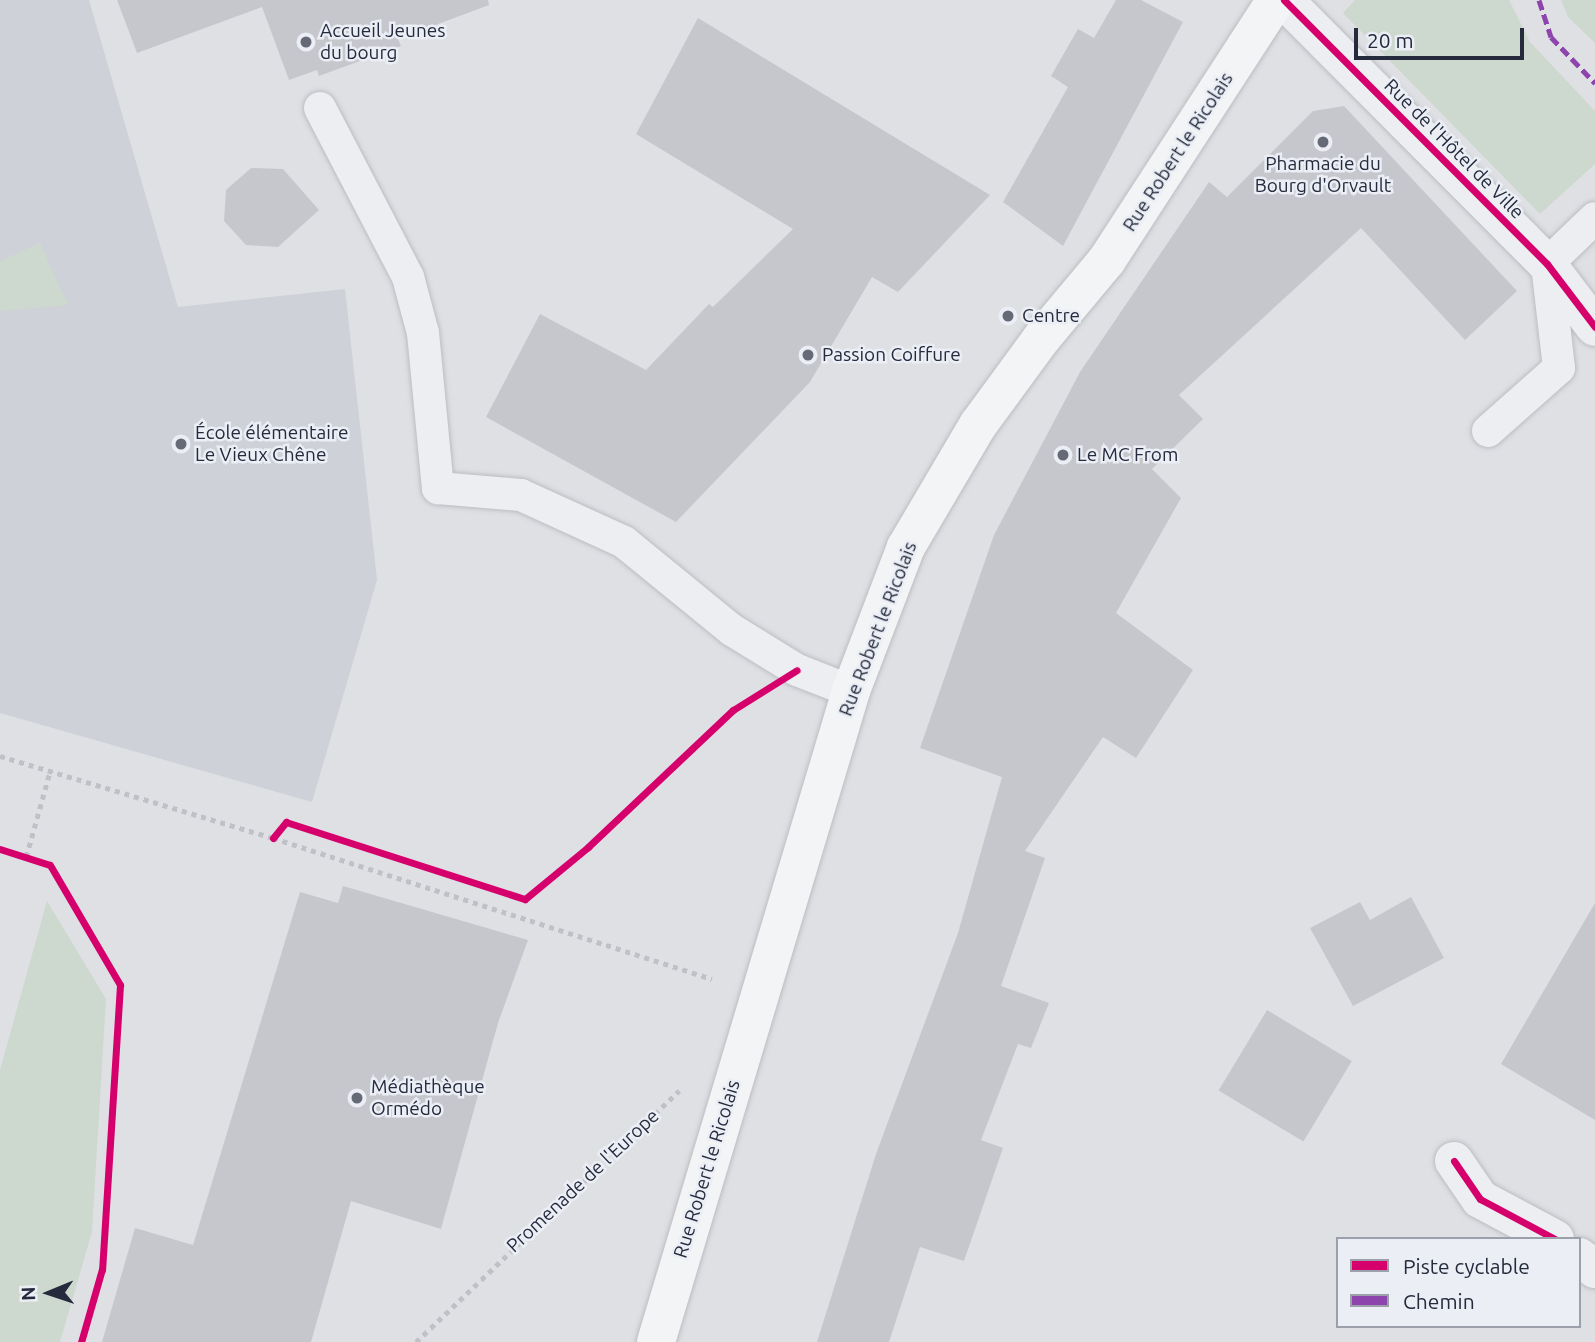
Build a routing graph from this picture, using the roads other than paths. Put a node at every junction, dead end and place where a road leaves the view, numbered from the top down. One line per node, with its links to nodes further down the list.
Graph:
1 (1276, 0): 8 (main road, Rue Robert le Ricolais)
2 (1284, 0): 5 (street, Rue de l'Hôtel de Ville)
3 (320, 108): 8 (lane)
4 (1595, 218): 5 (lane)
5 (1546, 264): 6 (street, Rue de l'Hôtel de Ville); 7 (lane)
6 (1595, 327)
7 (1488, 431)
8 (851, 691): 11 (main road, Rue Robert le Ricolais)
9 (1454, 1161): 10 (street)
10 (1551, 1237)
11 (656, 1342)

